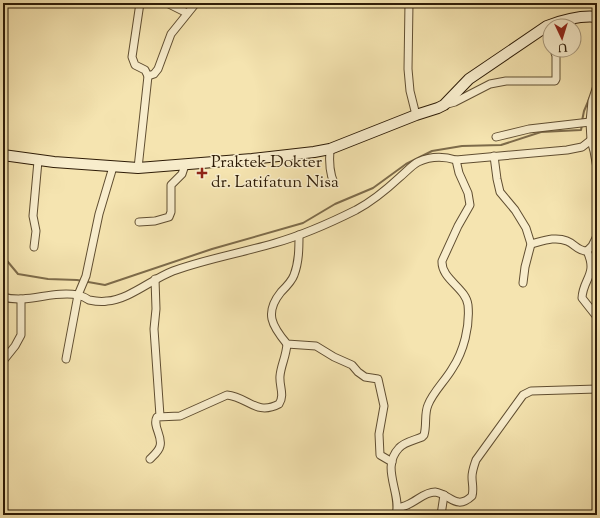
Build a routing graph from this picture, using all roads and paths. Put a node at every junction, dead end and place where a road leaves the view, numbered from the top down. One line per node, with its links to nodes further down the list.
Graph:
1 (140, 3): 10 (street)
2 (167, 3): 5 (street)
3 (196, 3): 5 (street)
4 (408, 3): 13 (street)
5 (187, 13): 10 (street)
6 (597, 17): 7 (main road)
7 (574, 18)
8 (542, 29): 12 (main road)
9 (555, 58): 12 (street)
10 (148, 76): 24 (street)
11 (597, 86): 14 (street)
12 (444, 105): 13 (main road)
13 (416, 115): 17 (main road)
14 (589, 123): 15 (street); 16 (street)
15 (496, 137)
16 (591, 140): 19 (street); 25 (street)
17 (330, 149): 22 (main road); 26 (street)
18 (3, 155): 21 (main road)
19 (494, 156): 20 (street); 30 (street)
20 (456, 160): 28 (street); 45 (street)
21 (38, 161): 23 (main road); 31 (street)
22 (185, 165): 24 (main road); 27 (street)
23 (113, 167): 24 (main road); 35 (street)
24 (138, 168)
25 (597, 168)
26 (334, 183)
27 (139, 222)
28 (299, 235): 33 (street); 39 (street)
29 (597, 236): 32 (street)
30 (531, 244): 32 (street); 34 (street)
31 (34, 247)
32 (587, 250): 38 (street)
33 (155, 279): 35 (street); 43 (street)
34 (523, 283)
35 (78, 295): 37 (street); 40 (street)
36 (3, 297): 37 (street)
37 (21, 299): 41 (street)
38 (597, 317)
39 (286, 344): 43 (street); 45 (street)
40 (66, 359)
41 (3, 361)
42 (597, 389): 46 (street)
43 (160, 416): 44 (street)
44 (150, 459)
45 (392, 462): 47 (street)
46 (444, 495): 47 (street); 48 (street)
47 (396, 512)
48 (441, 515)

